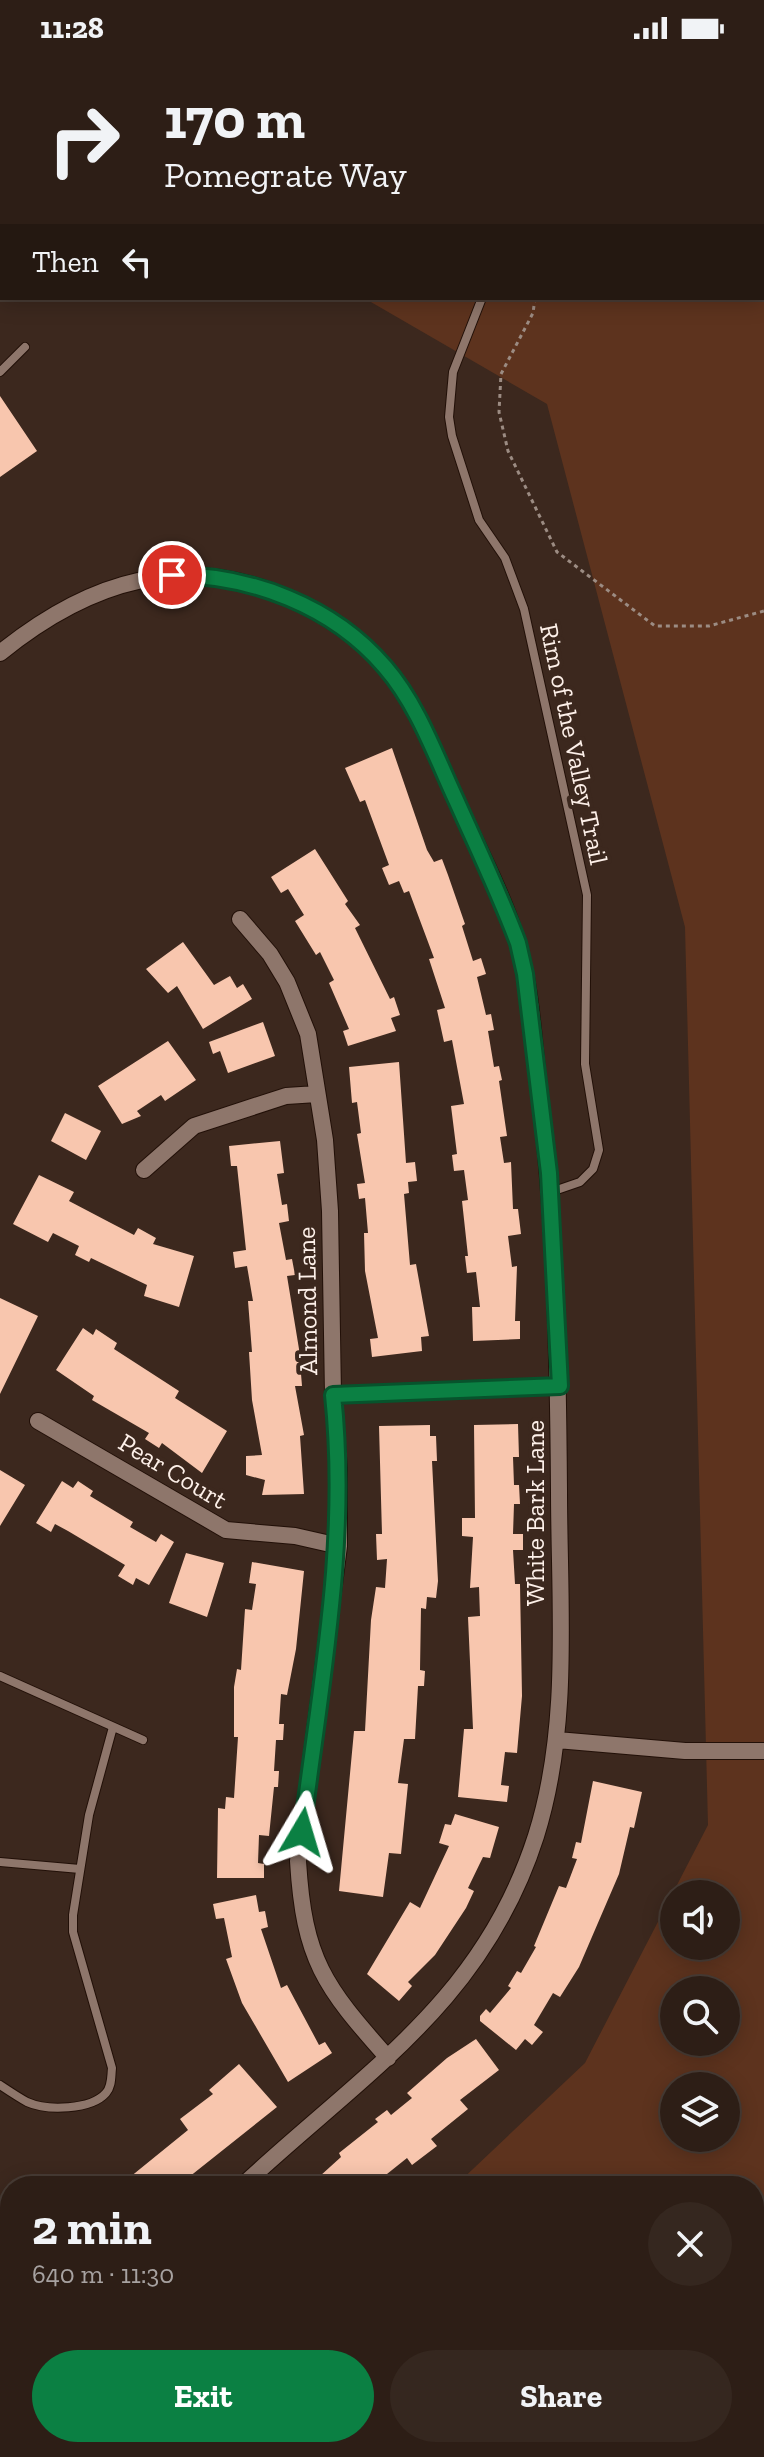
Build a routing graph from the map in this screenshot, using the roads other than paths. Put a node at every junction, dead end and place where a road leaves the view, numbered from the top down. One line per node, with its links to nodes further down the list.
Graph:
1 (481, 300): 8 (lane, Rim of the Valley Trail)
2 (25, 347): 3 (lane)
3 (0, 372)
4 (0, 653): 8 (street, White Bark Lane)
5 (240, 919): 6 (street, Almond Lane)
6 (317, 1094): 7 (street); 10 (street, Almond Lane)
7 (144, 1170)
8 (551, 1192): 9 (street, White Bark Lane)
9 (560, 1386): 10 (street); 17 (street, White Bark Lane)
10 (333, 1395): 12 (street, Almond Lane)
11 (38, 1421): 12 (street, Pear Court)
12 (339, 1546): 21 (street, Almond Lane)
13 (2, 1678): 14 (lane); 15 (lane)
14 (0, 1690)
15 (113, 1727): 16 (lane); 20 (lane)
16 (143, 1740)
17 (557, 1740): 18 (street); 21 (street, White Bark Lane)
18 (764, 1751)
19 (0, 1862): 20 (lane)
20 (80, 1869): 22 (lane)
21 (388, 2058): 23 (street, White Bark Lane)
22 (0, 2085)
23 (253, 2176)

